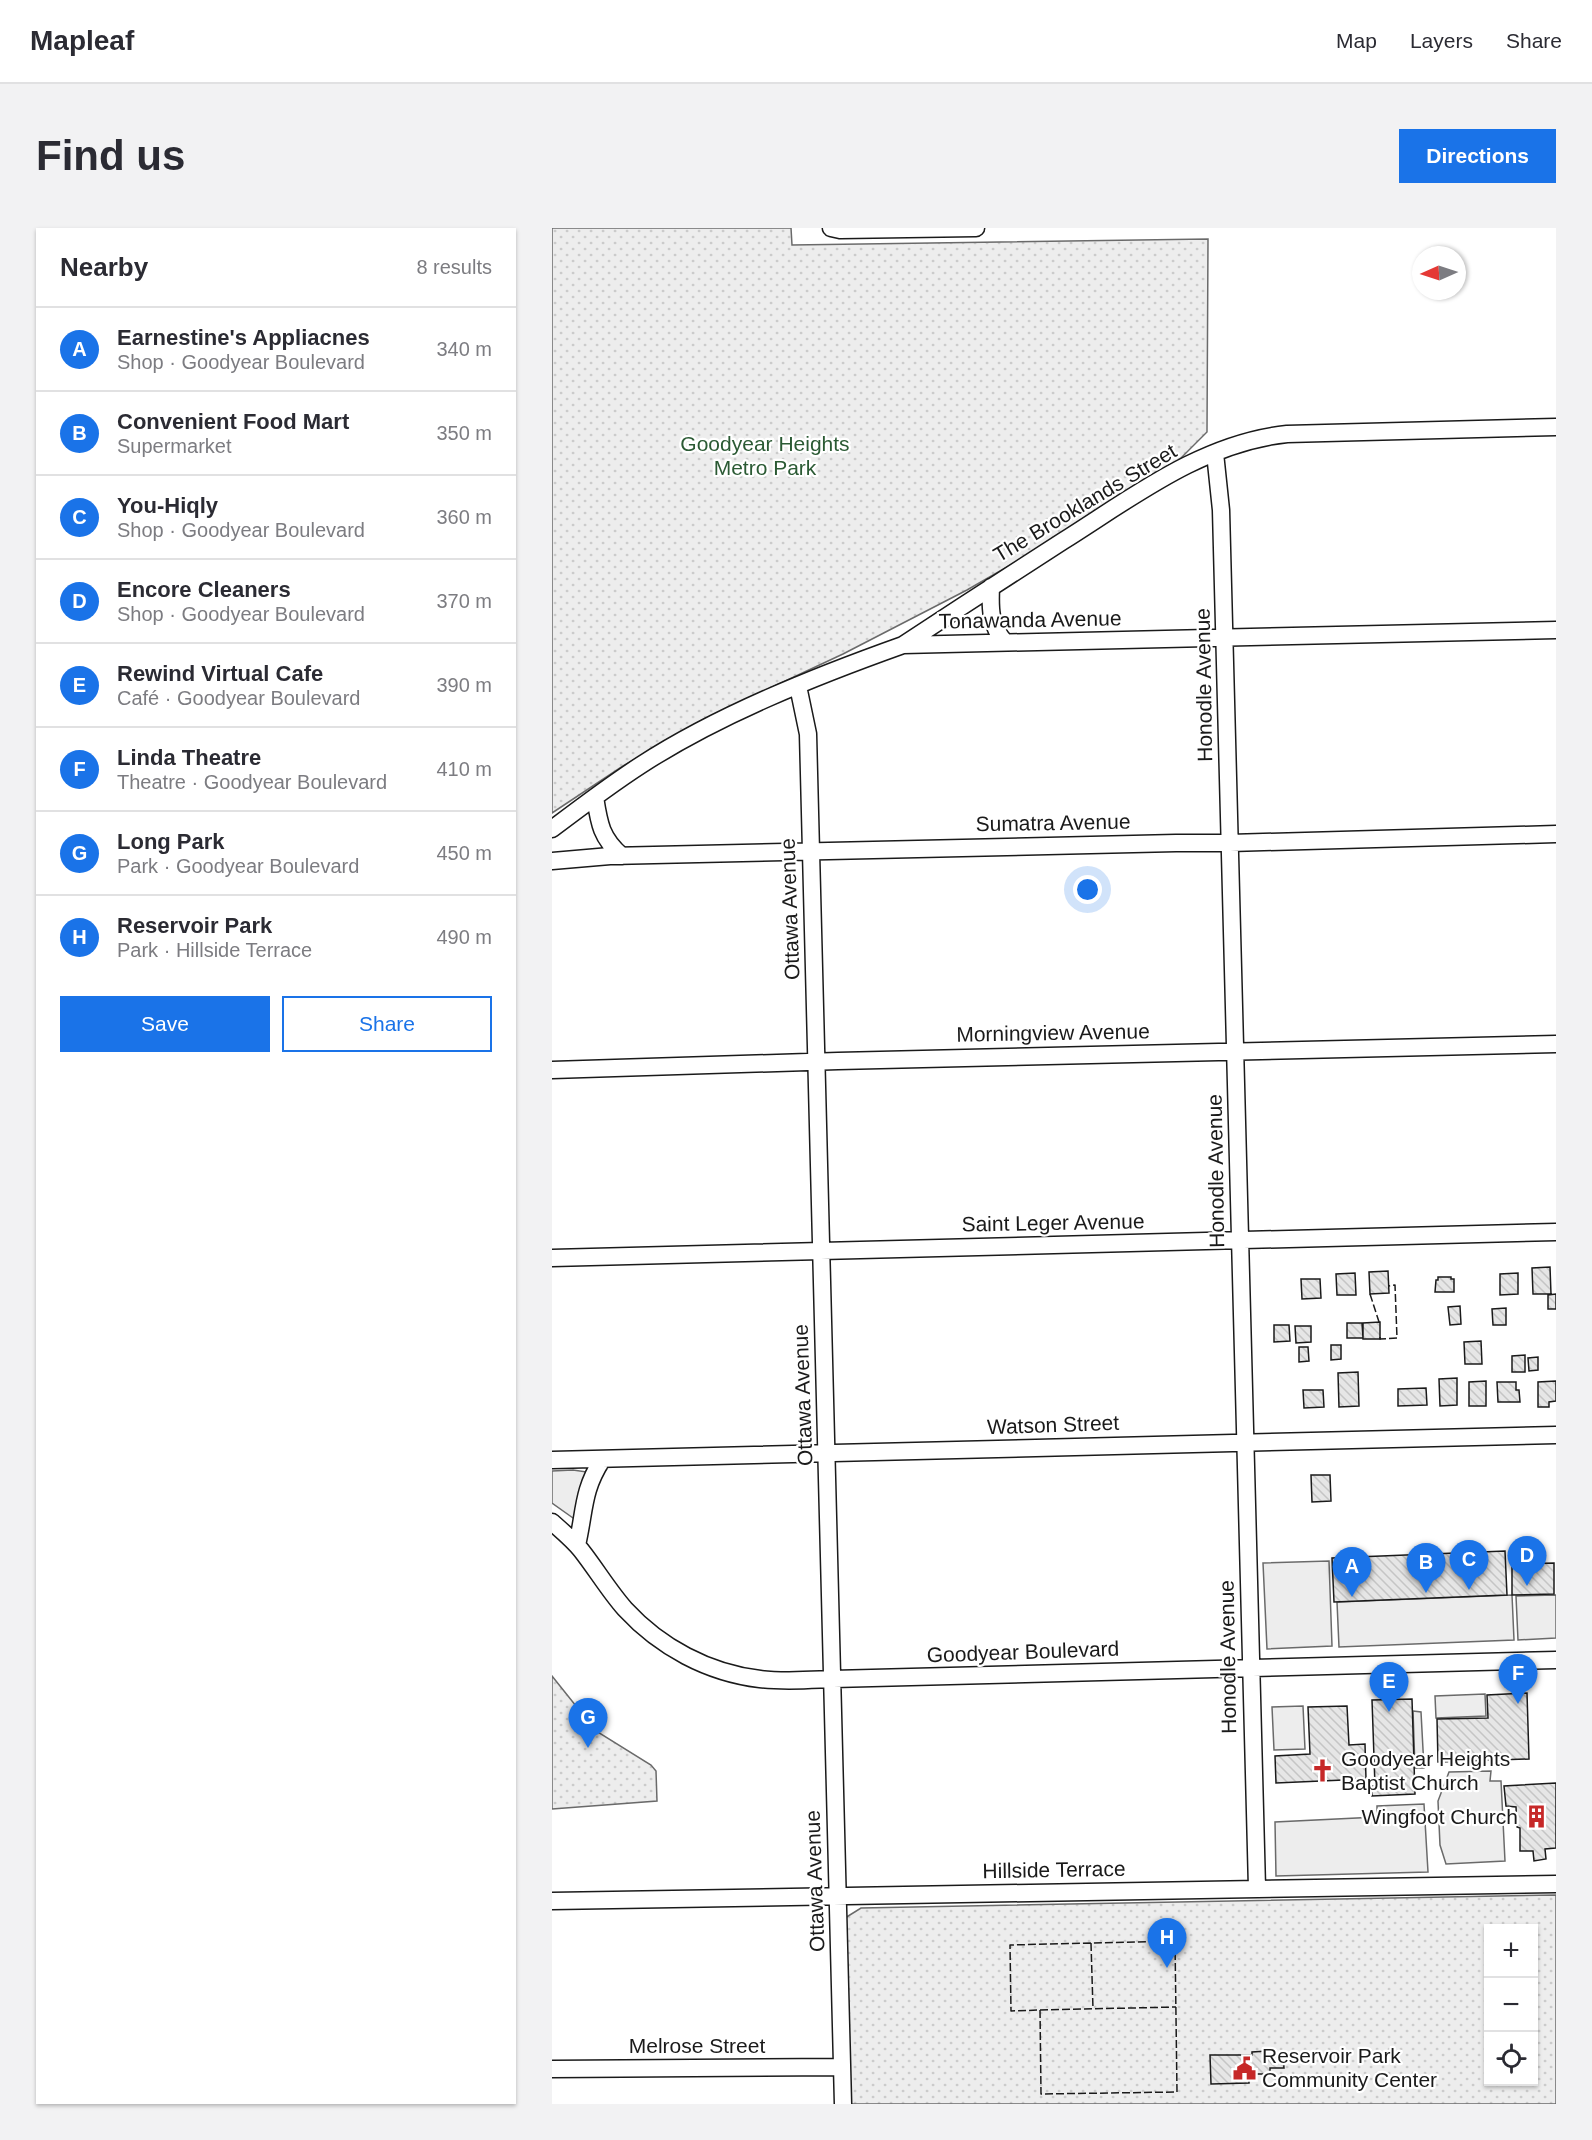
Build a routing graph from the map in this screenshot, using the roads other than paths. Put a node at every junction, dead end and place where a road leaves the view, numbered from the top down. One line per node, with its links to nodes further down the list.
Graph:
1 (976, 228): 2 (street)
2 (836, 229)
3 (1556, 427): 4 (street, The Brooklands Street)
4 (1215, 453): 5 (street, The Brooklands Street); 7 (street, Honodle Avenue)
5 (991, 587): 8 (street); 9 (street, The Brooklands Street)
6 (1556, 630): 7 (street, Tonawanda Avenue)
7 (1225, 637): 8 (street, Tonawanda Avenue); 14 (street, Honodle Avenue)
8 (1005, 642): 9 (street, Tonawanda Avenue)
9 (903, 645): 10 (street, Tonawanda Avenue)
10 (798, 686): 11 (street, Tonawanda Avenue); 15 (street, Ottawa Avenue)
11 (596, 797): 12 (street, Tonawanda Avenue); 16 (street)
12 (552, 829)
13 (1556, 834): 14 (street, Sumatra Avenue)
14 (1230, 843): 15 (street, Sumatra Avenue); 19 (street, Honodle Avenue)
15 (811, 852): 16 (street, Sumatra Avenue); 20 (street, Ottawa Avenue)
16 (622, 856): 17 (street, Sumatra Avenue)
17 (552, 861)
18 (1556, 1044): 19 (street, Morningview Avenue)
19 (1236, 1052): 20 (street, Morningview Avenue); 23 (street, Honodle Avenue)
20 (816, 1061): 21 (street, Morningview Avenue); 24 (street, Ottawa Avenue)
21 (552, 1070)
22 (1556, 1232): 23 (street, Saint Leger Avenue)
23 (1241, 1241): 24 (street, Saint Leger Avenue); 27 (street, Honodle Avenue)
24 (821, 1251): 25 (street, Saint Leger Avenue); 28 (street, Ottawa Avenue)
25 (552, 1258)
26 (1556, 1435): 27 (street, Watson Street)
27 (1246, 1443): 28 (street, Watson Street); 34 (street, Honodle Avenue)
28 (828, 1454): 30 (street, Watson Street); 35 (street, Ottawa Avenue)
29 (552, 1460): 30 (street, Watson Street)
30 (602, 1460): 32 (street)
31 (552, 1522): 32 (street, Goodyear Boulevard)
32 (577, 1545): 35 (street, Goodyear Boulevard)
33 (1556, 1660): 34 (street, Goodyear Boulevard)
34 (1251, 1670): 35 (street, Goodyear Boulevard); 37 (street, Honodle Avenue)
35 (832, 1679): 38 (street, Ottawa Avenue)
36 (1556, 1884): 37 (street, Hillside Terrace)
37 (1257, 1888): 38 (street, Hillside Terrace)
38 (838, 1897): 39 (street, Hillside Terrace); 40 (street, Ottawa Avenue)
39 (552, 1901)
40 (842, 2067): 41 (street, Melrose Street); 42 (street, Ottawa Avenue)
41 (552, 2070)
42 (843, 2104)

